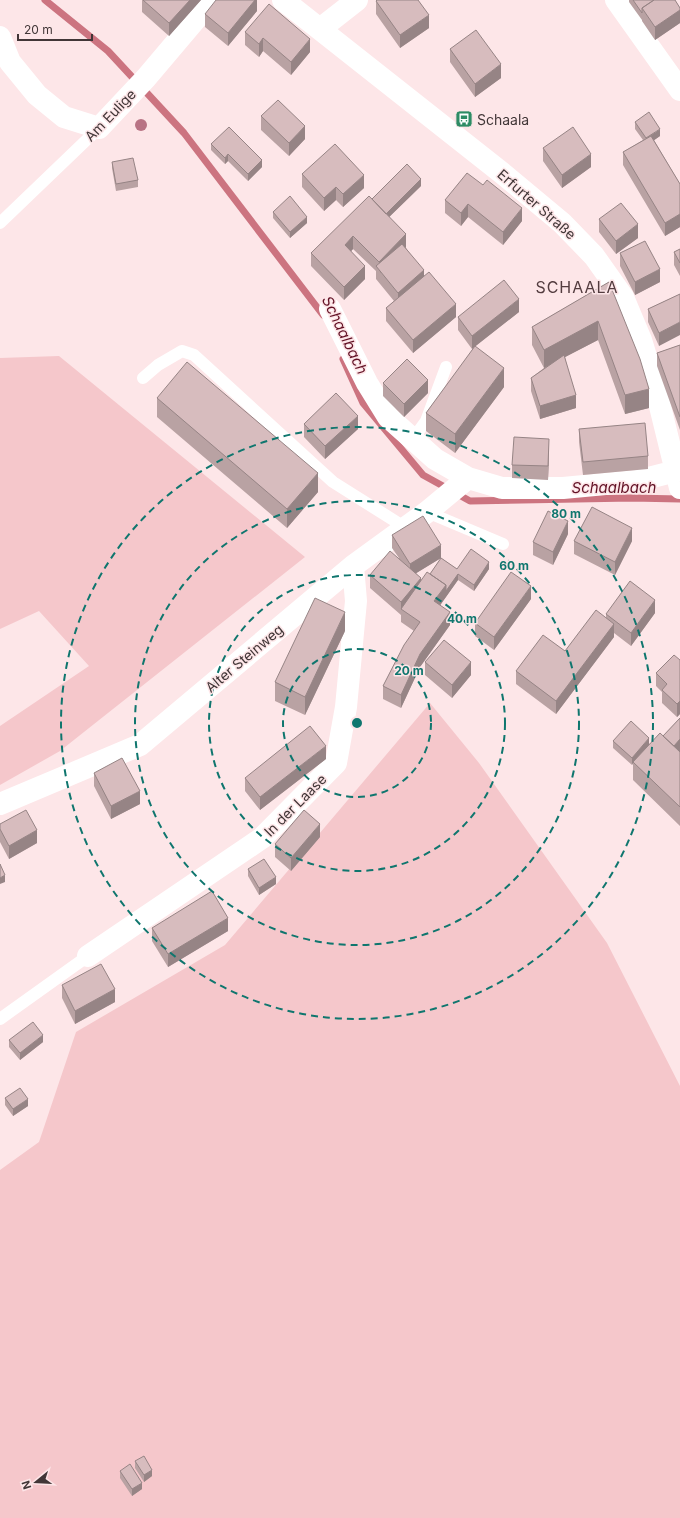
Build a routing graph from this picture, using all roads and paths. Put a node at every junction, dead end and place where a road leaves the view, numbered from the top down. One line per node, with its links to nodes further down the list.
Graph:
1 (212, 0): 8 (street, Am Eulige)
2 (283, 0): 5 (street, Erfurter Straße)
3 (357, 0): 5 (street)
4 (616, 0): 7 (street)
5 (320, 30): 14 (street, Erfurter Straße)
6 (0, 37): 8 (street)
7 (680, 90)
8 (99, 128): 9 (lane, Am Eulige)
9 (0, 223)
10 (330, 309): 13 (street)
11 (446, 367): 13 (lane)
12 (143, 378): 17 (lane)
13 (412, 439): 15 (street)
14 (678, 476): 15 (street)
15 (464, 482): 16 (street, Alter Steinweg)
16 (431, 509): 17 (street, Alter Steinweg); 18 (lane)
17 (406, 528): 19 (street, Alter Steinweg)
18 (503, 544)
19 (353, 566): 20 (street, Alter Steinweg); 21 (street, In der Laase)
20 (0, 804)
21 (88, 956): 22 (lane)
22 (0, 1019)

